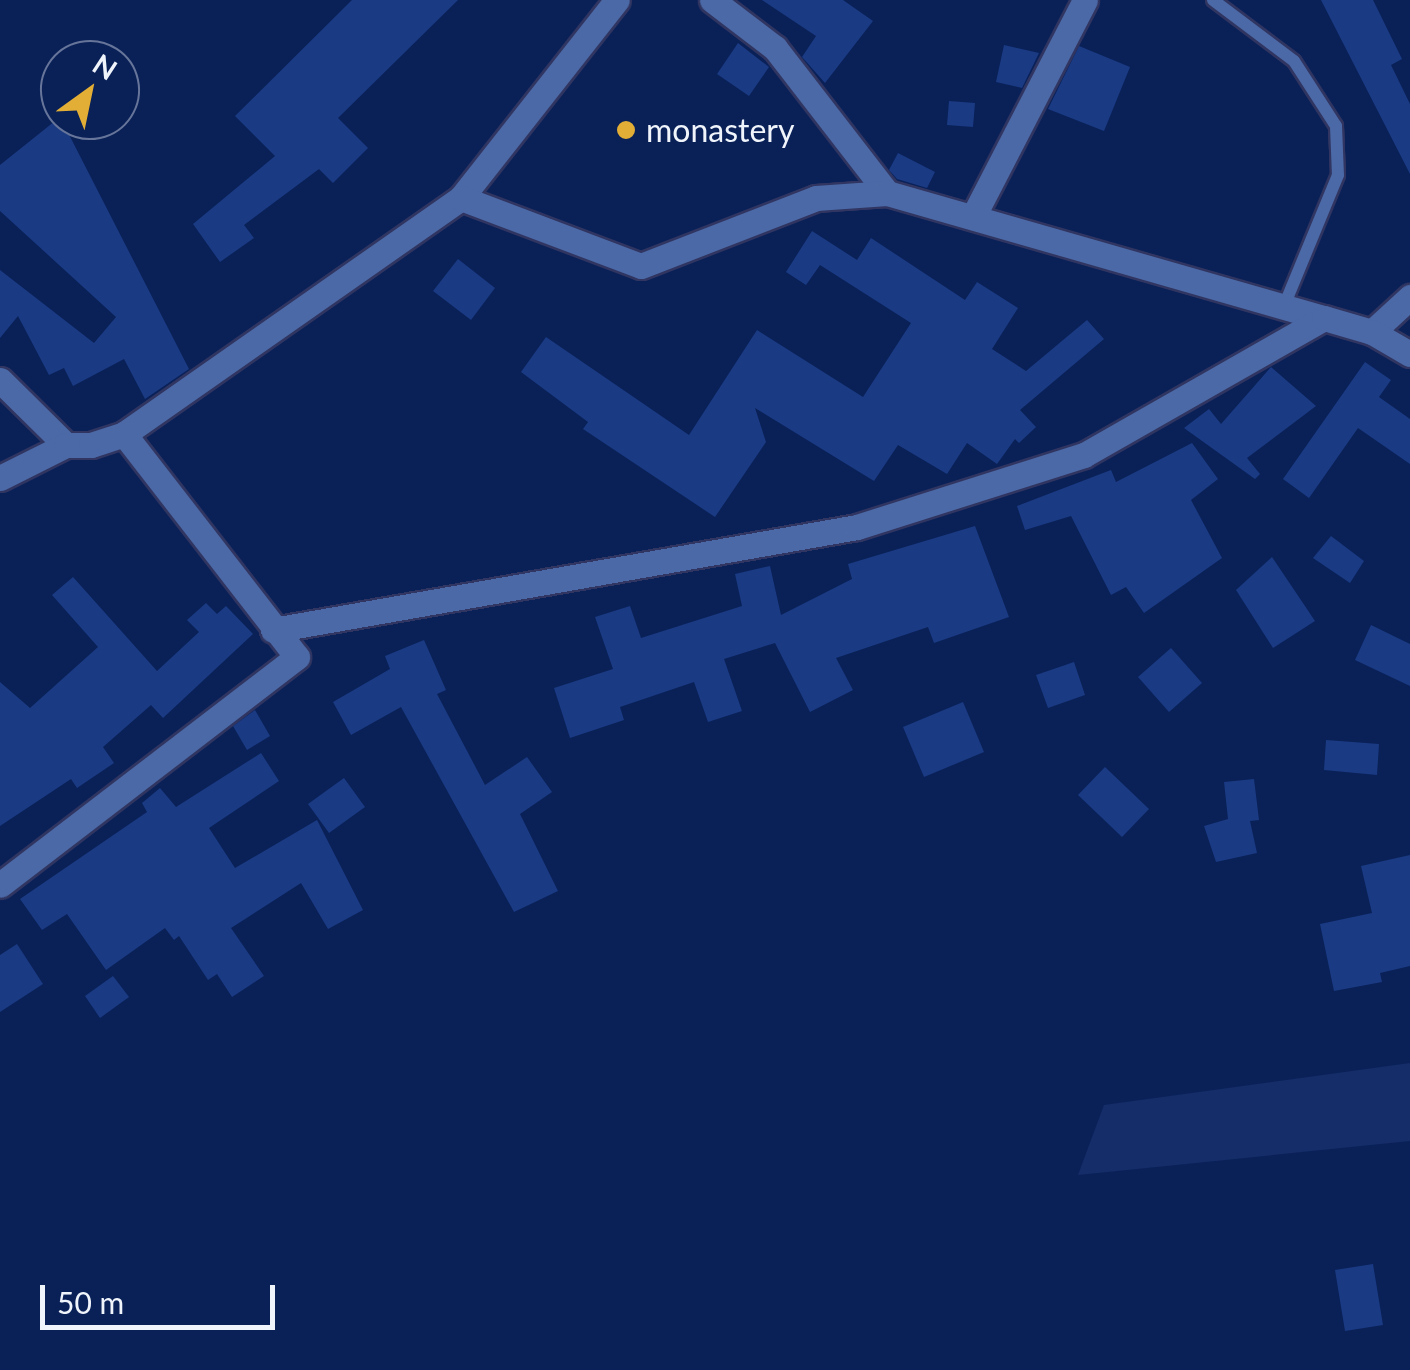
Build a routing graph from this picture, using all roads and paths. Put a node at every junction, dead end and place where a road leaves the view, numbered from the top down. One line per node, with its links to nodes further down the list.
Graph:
1 (617, 0): 6 (street)
2 (712, 0): 5 (street)
3 (1085, 0): 7 (street)
4 (1214, 0): 9 (lane)
5 (887, 193): 6 (street); 7 (street)
6 (461, 198): 14 (street)
7 (973, 218): 9 (street)
8 (1410, 297): 11 (street)
9 (1284, 306): 10 (street)
10 (1324, 318): 11 (street); 17 (street)
11 (1372, 332): 12 (street)
12 (1410, 354)
13 (0, 380): 15 (street)
14 (124, 434): 15 (street); 17 (street)
15 (66, 445): 16 (street)
16 (0, 478)
17 (273, 630): 18 (street)
18 (0, 886)

